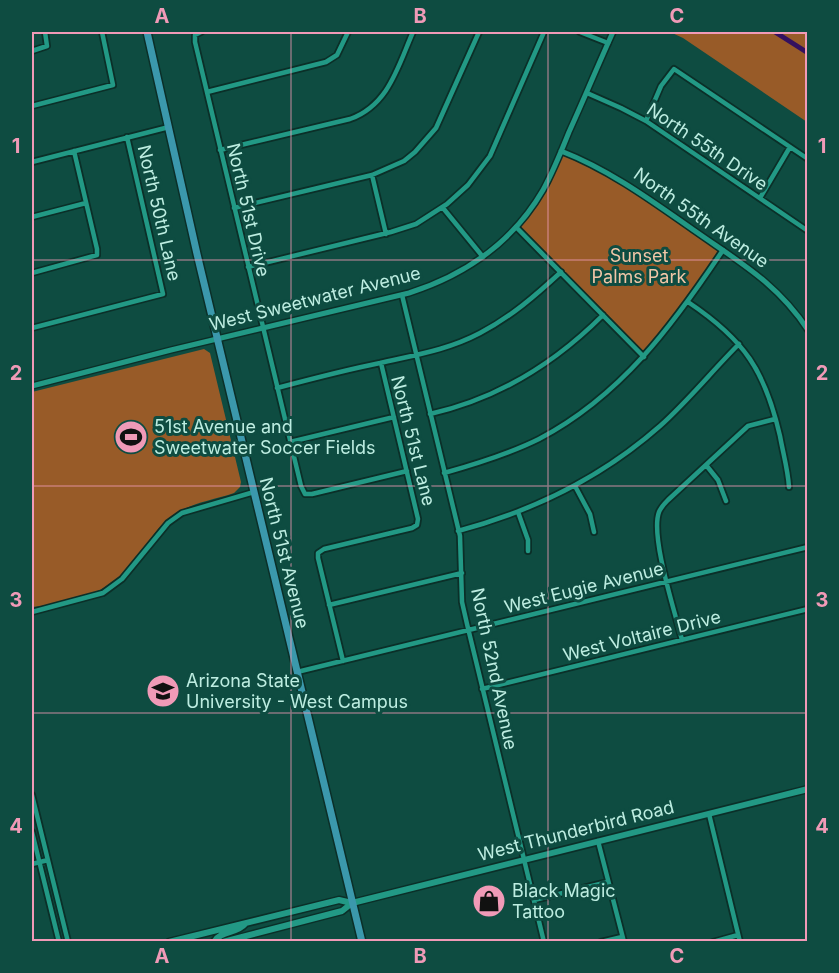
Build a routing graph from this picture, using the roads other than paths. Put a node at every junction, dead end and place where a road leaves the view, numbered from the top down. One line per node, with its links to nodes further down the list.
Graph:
1 (45, 32): 12 (street)
2 (102, 32): 15 (street)
3 (147, 32): 17 (main road, North 51st Avenue)
4 (201, 32): 13 (street, North 51st Drive)
5 (348, 32): 13 (street)
6 (413, 32): 20 (street)
7 (478, 32): 25 (street)
8 (544, 32): 29 (street)
9 (580, 32): 11 (street)
10 (613, 32): 11 (street, West Sweetwater Avenue)
11 (608, 44): 14 (street, West Sweetwater Avenue)
12 (32, 51)
13 (207, 92): 20 (street, North 51st Drive)
14 (587, 93): 16 (street, North 55th Drive); 22 (street, West Sweetwater Avenue)
15 (32, 106)
16 (646, 121): 19 (street); 26 (street, North 55th Drive)
17 (170, 127): 18 (street); 45 (main road, North 51st Avenue)
18 (127, 138): 21 (street); 42 (street, North 50th Lane)
19 (790, 147): 23 (street); 26 (street)
20 (220, 150): 28 (street, North 51st Drive)
21 (74, 151): 24 (street); 27 (street)
22 (561, 151): 31 (street, West Sweetwater Avenue); 34 (street, North 55th Avenue)
23 (807, 159)
24 (32, 162)
25 (372, 175): 28 (street); 33 (street)
26 (760, 198): 32 (street, North 55th Drive)
27 (86, 203): 30 (street); 38 (street)
28 (234, 208): 36 (street, North 51st Drive)
29 (443, 208): 33 (street); 35 (street)
30 (32, 217)
31 (516, 227): 35 (street, West Sweetwater Avenue); 37 (street)
32 (807, 231)
33 (386, 234): 36 (street)
34 (723, 250): 40 (street); 44 (street, North 55th Avenue)
35 (483, 257): 39 (street, West Sweetwater Avenue)
36 (248, 267): 43 (street, North 51st Drive)
37 (561, 272): 41 (street); 47 (street)
38 (32, 273)
39 (402, 295): 43 (street, West Sweetwater Avenue); 47 (street, North 52nd Avenue)
40 (688, 302): 46 (street); 48 (street)
41 (603, 315): 48 (street); 52 (street)
42 (32, 328)
43 (263, 328): 45 (street, West Sweetwater Avenue); 51 (street, North 51st Drive)
44 (807, 330)
45 (218, 339): 50 (street, West Sweetwater Avenue); 61 (main road, North 51st Avenue)
46 (739, 344): 54 (street); 59 (street)
47 (417, 356): 49 (street); 52 (street, North 52nd Avenue)
48 (644, 357): 58 (street)
49 (381, 363): 51 (street); 53 (street, North 51st Lane)
50 (32, 386)
51 (277, 388): 55 (street, North 51st Drive)
52 (430, 414): 58 (street, North 52nd Avenue)
53 (394, 417): 55 (street); 57 (street, North 51st Lane)
54 (776, 419): 56 (street); 60 (street)
55 (290, 442): 57 (street, North 51st Drive)
56 (706, 465): 62 (street); 69 (street)
57 (407, 471): 70 (street, North 51st Lane)
58 (444, 473): 64 (street, North 52nd Avenue)
59 (575, 486): 63 (street); 65 (street)
60 (789, 487)
61 (254, 492): 72 (street); 76 (main road, North 51st Avenue)
62 (726, 501)
63 (518, 513): 64 (street); 67 (street)
64 (458, 531): 68 (street, North 52nd Avenue)
65 (594, 532)
66 (807, 547): 69 (street, West Eugie Avenue)
67 (528, 551)
68 (462, 573): 70 (street); 73 (street, North 52nd Avenue)
69 (668, 581): 73 (street, West Eugie Avenue); 74 (street)
70 (329, 605): 75 (street)
71 (807, 609): 74 (street, West Voltaire Drive)
72 (32, 612)
73 (468, 631): 75 (street, West Eugie Avenue); 77 (street, North 52nd Avenue)
74 (682, 640): 77 (street, West Voltaire Drive)
75 (343, 661): 76 (street, West Eugie Avenue)
76 (297, 672): 89 (main road, North 51st Avenue)
77 (482, 689): 84 (street, North 52nd Avenue)
78 (807, 789): 80 (main road, West Thunderbird Road)
79 (32, 795): 83 (street)
80 (709, 814): 82 (main road, West Thunderbird Road); 91 (street)
81 (32, 832): 85 (street)
82 (598, 841): 84 (main road, West Thunderbird Road); 87 (street)
83 (48, 860): 85 (street); 94 (street)
84 (524, 860): 88 (street, North 52nd Avenue); 89 (main road, West Thunderbird Road)
85 (39, 862): 86 (street); 93 (street)
86 (32, 864)
87 (608, 882): 88 (street); 92 (street)
88 (534, 900): 99 (street, North 52nd Avenue)
89 (352, 903): 90 (main road, West Thunderbird Road); 97 (main road, West Thunderbird Road); 98 (main road, North 51st Avenue)
90 (245, 923): 95 (main road, West Thunderbird Road); 96 (main road)
91 (738, 935): 101 (street); 102 (street)
92 (623, 939): 100 (street)
93 (59, 942)
94 (68, 942)
95 (169, 942)
96 (214, 942)
97 (223, 942)
98 (362, 942)
99 (544, 942)
100 (601, 942)
101 (713, 942)
102 (740, 942)

